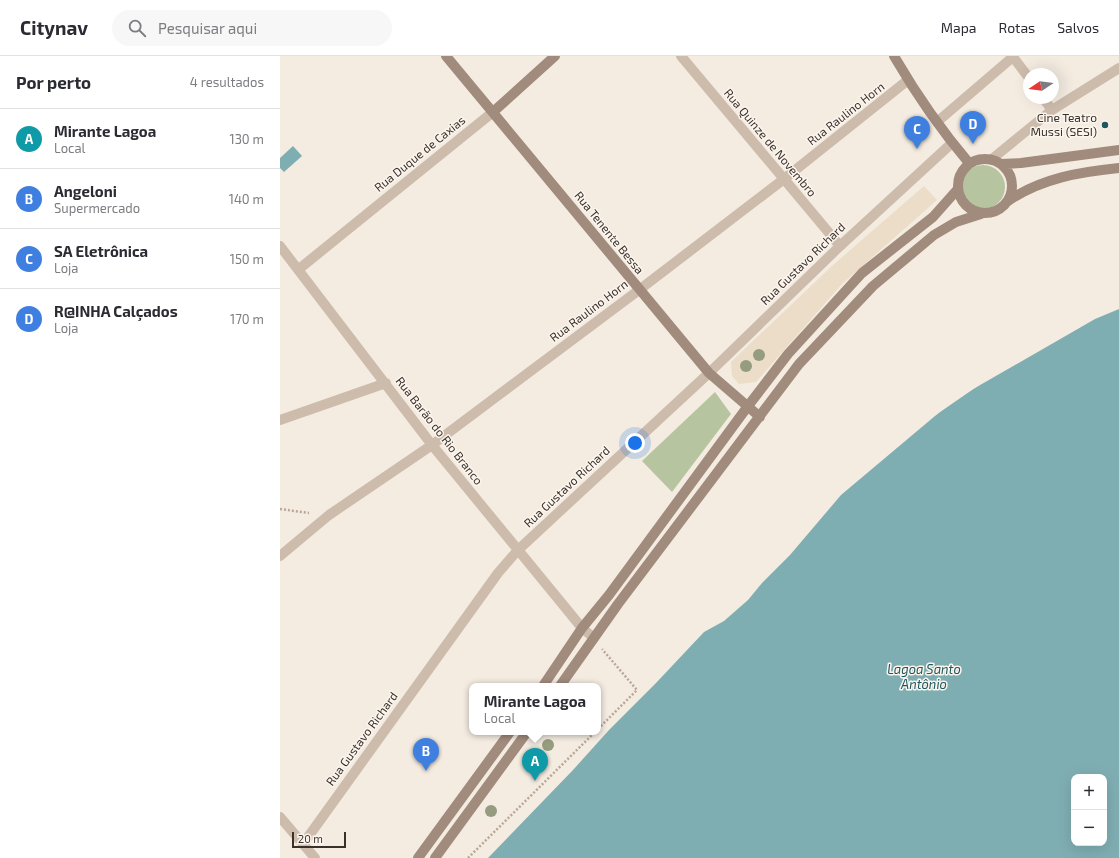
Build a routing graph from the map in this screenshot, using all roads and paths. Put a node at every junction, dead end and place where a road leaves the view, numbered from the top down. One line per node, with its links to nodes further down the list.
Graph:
1 (446, 56): 11 (main road, Rua Tenente Bessa)
2 (555, 56): 11 (main road, Rua Duque de Caxias)
3 (681, 56): 18 (street, Rua Quinze de Novembro)
4 (894, 56): 8 (main road)
5 (1014, 56): 7 (street); 12 (street)
6 (1119, 68): 10 (street)
7 (1023, 69)
8 (908, 80): 12 (main road); 18 (street, Rua Raulino Horn)
9 (1048, 104): 10 (street)
10 (1052, 110): 15 (street)
11 (493, 112): 24 (street, Rua Duque de Caxias); 25 (main road, Rua Tenente Bessa)
12 (937, 122): 13 (main road)
13 (952, 143): 16 (main road); 23 (street, Rua Gustavo Richard)
14 (1119, 150): 15 (main road)
15 (996, 162): 16 (main road); 20 (main road)
16 (969, 163): 19 (main road)
17 (1119, 168): 20 (main road)
18 (784, 179): 23 (street, Rua Quinze de Novembro); 25 (street, Rua Raulino Horn)
19 (958, 190): 21 (main road); 28 (main road)
20 (1008, 201): 21 (main road)
21 (982, 214): 29 (main road)
22 (280, 246): 24 (street, Rua Barão do Rio Branco)
23 (840, 246): 26 (street, Rua Gustavo Richard)
24 (299, 269): 27 (street, Rua Barão do Rio Branco)
25 (639, 290): 26 (main road, Rua Tenente Bessa); 31 (street, Rua Raulino Horn)
26 (709, 373): 28 (main road, Rua Tenente Bessa); 36 (street, Rua Gustavo Richard)
27 (386, 383): 30 (street); 31 (street, Rua Barão do Rio Branco)
28 (748, 406): 29 (main road, Rua Tenente Bessa); 32 (main road)
29 (760, 417): 34 (main road)
30 (280, 420)
31 (432, 444): 35 (street, Rua Raulino Horn); 36 (street, Rua Barão do Rio Branco)
32 (678, 500): 34 (main road); 38 (main road)
33 (280, 509): 35 (path)
34 (690, 509): 39 (main road)
35 (329, 515): 37 (street, Rua Raulino Horn)
36 (518, 550): 38 (street, Rua Barão do Rio Branco); 49 (street, Rua Gustavo Richard)
37 (280, 556)
38 (582, 628): 39 (street, Rua Barão do Rio Branco); 40 (main road)
39 (594, 638): 41 (main road); 42 (path)
40 (544, 683)
41 (562, 683)
42 (601, 726)
43 (508, 735): 46 (main road)
44 (525, 735): 47 (main road)
45 (592, 735): 53 (path)
46 (503, 742): 47 (main road); 51 (main road)
47 (514, 749): 52 (main road)
48 (280, 818): 49 (street)
49 (303, 844): 50 (street)
50 (315, 858)
51 (418, 858)
52 (435, 858)
53 (468, 858)

